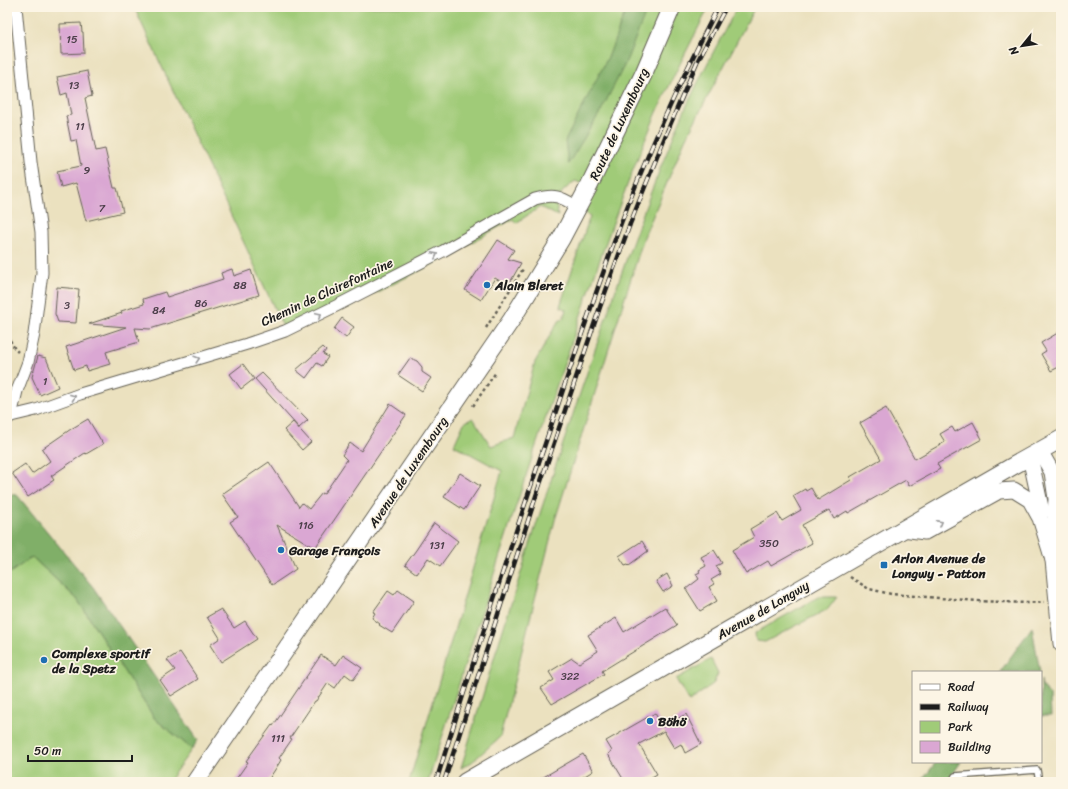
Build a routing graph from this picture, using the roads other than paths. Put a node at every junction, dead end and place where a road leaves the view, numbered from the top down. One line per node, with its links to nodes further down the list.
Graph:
1 (16, 7): 5 (street)
2 (672, 7): 3 (main road, Route de Luxembourg)
3 (578, 206): 4 (main road, Route de Luxembourg); 5 (street, Chemin de Clairefontaine, one-way to 3)
4 (561, 239): 13 (main road, Avenue de Luxembourg)
5 (9, 417)
6 (1061, 439): 7 (main road, Avenue de Longwy)
7 (1035, 454): 8 (main road); 9 (main road, Avenue de Longwy); 10 (main road)
8 (1059, 492): 10 (main road)
9 (903, 530): 10 (main road, one-way to 10); 12 (main road, Avenue de Longwy)
10 (1053, 560): 11 (main road)
11 (1061, 644)
12 (473, 779)
13 (195, 782)
14 (952, 782): 15 (lane)
15 (1039, 782)

